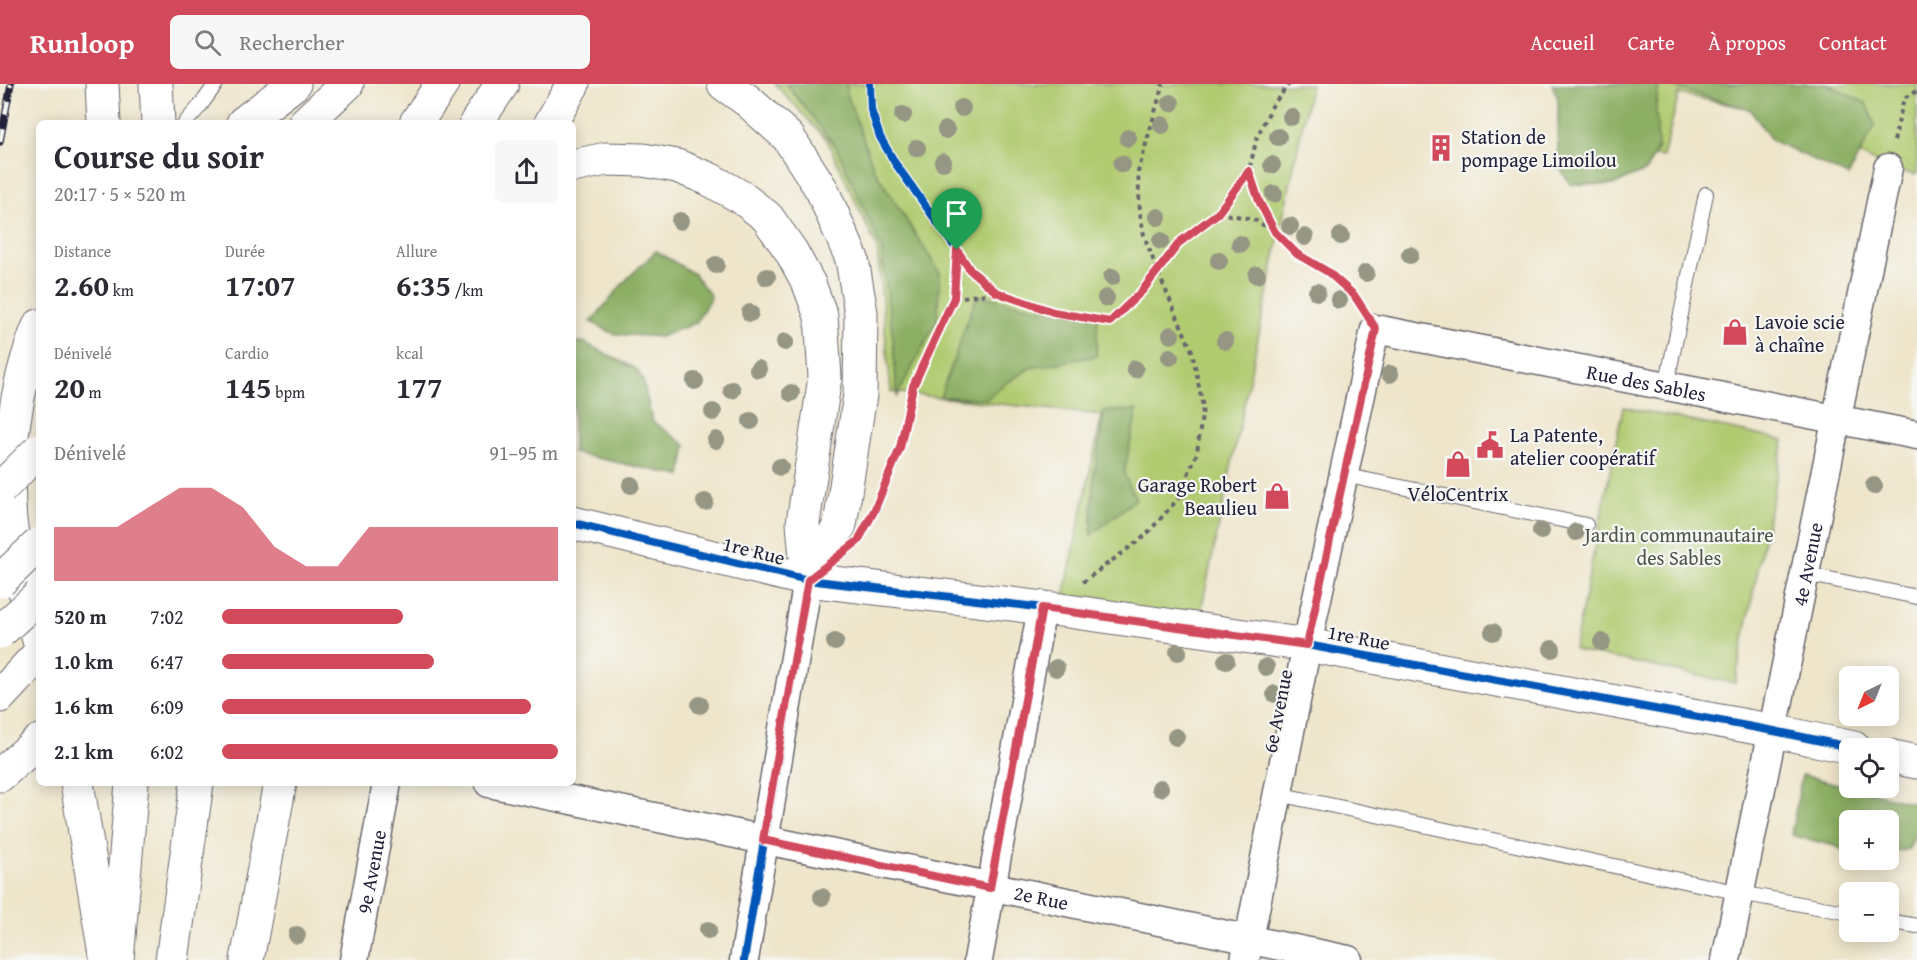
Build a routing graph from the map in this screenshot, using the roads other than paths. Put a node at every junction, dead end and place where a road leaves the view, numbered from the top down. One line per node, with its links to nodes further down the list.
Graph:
1 (102, 84): 10 (main road)
2 (156, 84): 11 (main road)
3 (216, 84): 12 (lane)
4 (294, 84): 13 (main road)
5 (347, 84): 14 (main road)
6 (442, 84): 15 (main road)
7 (502, 84): 16 (main road)
8 (573, 84): 17 (main road)
9 (724, 84): 33 (main road)
10 (104, 120)
11 (158, 120)
12 (187, 120)
13 (247, 120)
14 (307, 120)
15 (418, 120)
16 (478, 120)
17 (553, 120)
18 (576, 165): 33 (main road)
19 (1888, 168): 24 (street, 4e Avenue)
20 (1706, 194): 23 (lane)
21 (1376, 329): 23 (street, Rue des Sables); 27 (street, 6e Avenue)
22 (36, 333): 26 (main road)
23 (1666, 386): 24 (street, Rue des Sables)
24 (1834, 418): 25 (street, Rue des Sables); 32 (street, 4e Avenue)
25 (1917, 435)
26 (26, 443): 28 (main road, bridge); 38 (main road)
27 (1343, 475): 30 (lane); 40 (street, 6e Avenue)
28 (0, 489)
29 (576, 524): 33 (main road, 1re Rue)
30 (1586, 525)
31 (36, 547): 34 (main road, bridge)
32 (1805, 574): 35 (lane); 43 (street, 4e Avenue)
33 (808, 580): 37 (main road, 1re Rue); 56 (street)
34 (0, 581)
35 (1917, 597)
36 (36, 599): 39 (main road, bridge)
37 (1052, 609): 40 (main road, 1re Rue); 57 (street)
38 (36, 628)
39 (0, 632)
40 (1307, 645): 43 (main road, 1re Rue); 55 (street, 6e Avenue)
41 (36, 657): 42 (main road)
42 (0, 696)
43 (1774, 731): 45 (main road, 1re Rue); 58 (street, 4e Avenue)
44 (36, 744): 48 (main road)
45 (1839, 745)
46 (1899, 758): 47 (main road)
47 (1917, 762)
48 (0, 775)
49 (77, 786): 63 (main road)
50 (132, 786): 64 (main road)
51 (197, 786): 65 (main road)
52 (279, 786): 66 (main road)
53 (386, 786): 67 (street, 9e Avenue)
54 (503, 786): 56 (street, 2e Rue)
55 (1278, 794): 58 (lane); 62 (street, 6e Avenue)
56 (763, 840): 57 (street, 2e Rue); 68 (street)
57 (990, 888): 62 (street, 2e Rue); 69 (street)
58 (1740, 893): 59 (lane); 71 (street, 4e Avenue)
59 (1839, 911)
60 (1899, 923): 61 (lane)
61 (1917, 926)
62 (1247, 950): 70 (street, 2e Rue)
63 (106, 960)
64 (117, 960)
65 (172, 960)
66 (247, 960)
67 (354, 960)
68 (744, 960)
69 (978, 960)
70 (1348, 960)
71 (1726, 960)

